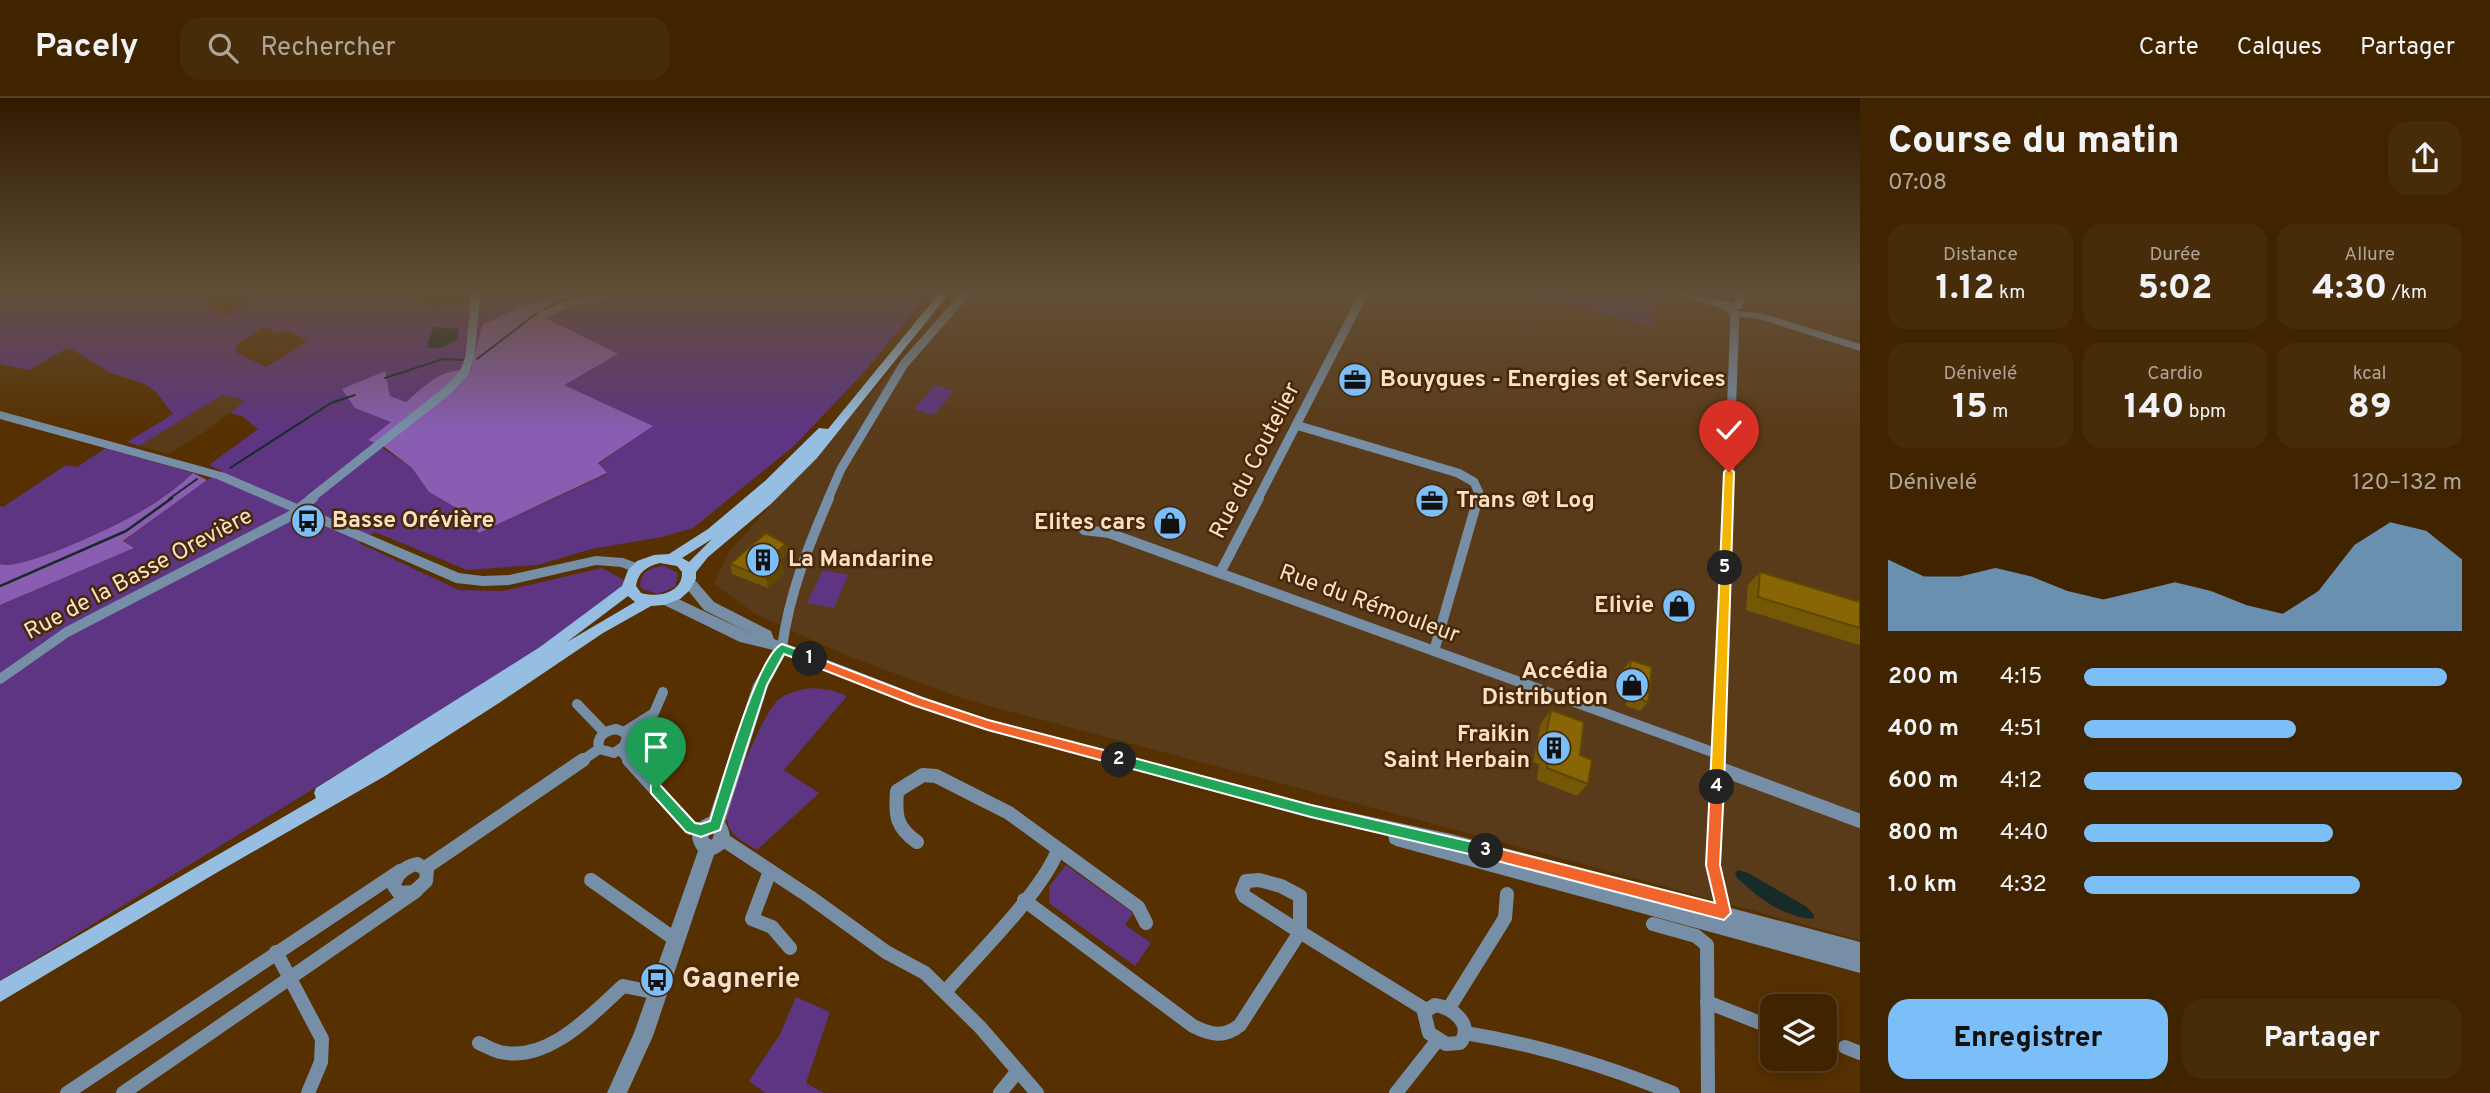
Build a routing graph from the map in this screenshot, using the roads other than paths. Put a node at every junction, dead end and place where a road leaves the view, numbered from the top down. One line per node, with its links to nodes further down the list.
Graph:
1 (472, 337): 11 (street, Rue de la Basse Orevière)
2 (908, 337): 8 (main road)
3 (927, 337): 20 (street)
4 (1341, 337): 10 (street, Rue du Coutelier)
5 (1732, 337): 29 (street)
6 (1826, 337): 7 (street)
7 (1860, 348)
8 (880, 372): 13 (main road); 16 (main road)
9 (0, 415): 11 (street)
10 (1296, 425): 15 (street, Rue du Coutelier); 21 (street)
11 (299, 510): 14 (street); 22 (street, Rue de la Basse Orevière)
12 (1084, 530): 15 (street, Rue du Rémouleur)
13 (670, 559): 14 (main road); 16 (main road)
14 (636, 568): 17 (main road)
15 (1220, 573): 21 (street, Rue du Rémouleur)
16 (689, 577): 18 (main road); 20 (street)
17 (629, 588): 19 (main road); 35 (main road)
18 (667, 600): 19 (main road); 20 (street)
19 (648, 601): 35 (main road)
20 (774, 645): 32 (street); 43 (street)
21 (1434, 651): 29 (street, Rue du Rémouleur)
22 (0, 678)
23 (663, 692): 26 (street)
24 (577, 704): 25 (street)
25 (604, 732): 26 (street); 27 (street)
26 (624, 732): 28 (street)
27 (599, 749): 28 (street); 36 (street)
28 (620, 750): 32 (street)
29 (1718, 754): 30 (street)
30 (1718, 768): 31 (street); 43 (street)
31 (1860, 821)
32 (712, 836): 38 (street); 47 (street)
33 (917, 842): 34 (street)
34 (1058, 850): 42 (street); 44 (street)
35 (210, 867): 54 (main road)
36 (425, 868): 37 (street); 40 (street)
37 (400, 871): 40 (street); 50 (street)
38 (770, 871): 48 (street); 53 (street)
39 (591, 880): 47 (street)
40 (416, 891): 52 (street)
41 (1507, 894): 57 (street)
42 (1024, 900): 46 (street); 53 (street)
43 (1726, 920): 49 (street); 51 (street)
44 (1146, 923)
45 (1653, 924): 56 (street)
46 (1300, 933): 46 (street); 58 (street)
47 (676, 940): 55 (street)
48 (790, 948)
49 (1860, 951)
50 (276, 953): 52 (street); 66 (street)
51 (1860, 964)
52 (290, 979): 67 (street); 68 (street)
53 (946, 991): 65 (street)
54 (0, 992)
55 (658, 993): 62 (street); 69 (street)
56 (1707, 1002): 59 (street); 74 (street)
57 (1449, 1008): 58 (street); 60 (street)
58 (1426, 1010): 61 (street)
59 (1760, 1023)
60 (1465, 1033): 61 (street); 73 (street)
61 (1437, 1041): 72 (street)
62 (480, 1043)
63 (1845, 1046): 64 (street)
64 (1860, 1053)
65 (1017, 1072): 70 (street); 71 (street)
66 (67, 1093)
67 (123, 1093)
68 (308, 1093)
69 (617, 1093)
70 (1000, 1093)
71 (1037, 1093)
72 (1396, 1093)
73 (1673, 1093)
74 (1707, 1093)

